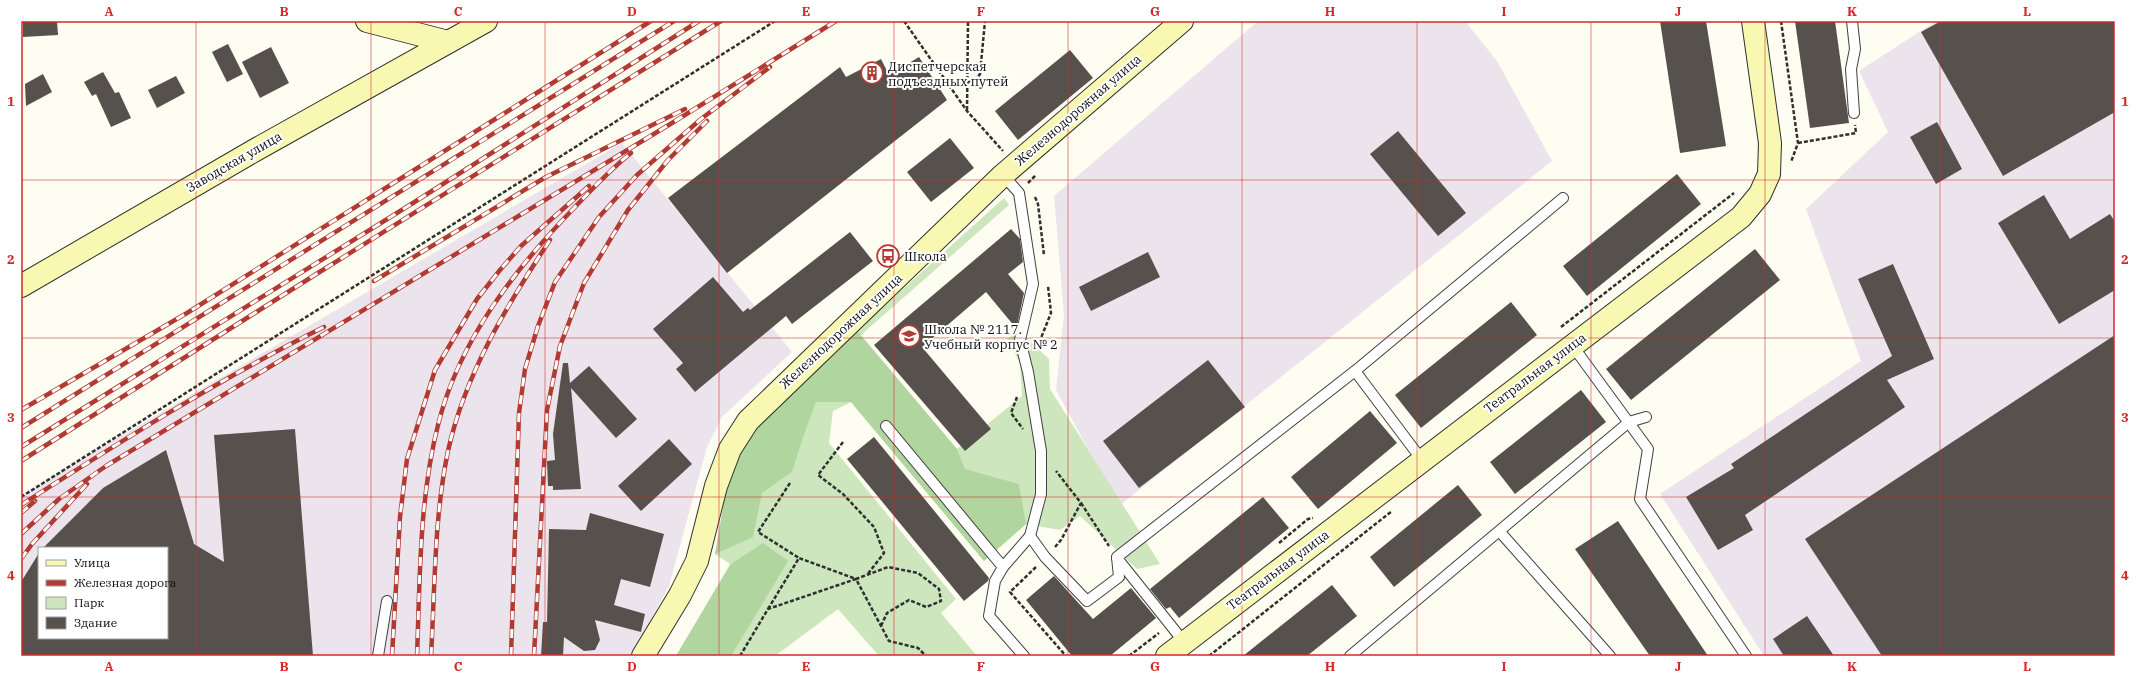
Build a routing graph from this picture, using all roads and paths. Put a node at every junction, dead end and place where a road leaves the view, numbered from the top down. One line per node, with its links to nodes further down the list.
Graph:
1 (367, 21): 10 (street)
2 (486, 21): 10 (street, Заводская улица)
3 (775, 21): 27 (path)
4 (904, 21): 12 (path)
5 (968, 21): 11 (path)
6 (985, 21): 11 (path)
7 (1182, 21): 15 (street, Железнодорожная улица)
8 (1753, 21): 19 (street, Театральная улица)
9 (1852, 21): 13 (lane)
10 (448, 42): 18 (street, Заводская улица)
11 (968, 82): 12 (path)
12 (967, 111): 15 (path)
13 (1854, 113): 14 (path)
14 (1798, 143)
15 (1006, 166): 31 (lane); 44 (street, Железнодорожная улица)
16 (1738, 190): 19 (path)
17 (1563, 198): 20 (lane)
18 (21, 286)
19 (1563, 338): 22 (lane); 25 (street, Театральная улица)
20 (1355, 370): 25 (lane); 34 (lane)
21 (1646, 416): 22 (lane)
22 (1629, 422): 30 (lane); 54 (lane)
23 (886, 426): 35 (lane)
24 (843, 442): 36 (path)
25 (1422, 460): 42 (street, Театральная улица)
26 (790, 483): 33 (path)
27 (21, 497)
28 (1081, 503): 34 (path)
29 (1320, 516): 32 (path)
30 (1500, 532): 52 (lane); 53 (lane)
31 (1030, 536): 34 (lane); 35 (lane)
32 (1273, 548)
33 (799, 558): 37 (path); 39 (path)
34 (1117, 558): 40 (lane)
35 (1003, 567): 49 (lane)
36 (867, 575): 37 (path); 41 (path)
37 (856, 579): 39 (path); 41 (path)
38 (387, 601): 43 (lane)
39 (768, 609): 45 (path)
40 (1170, 624): 42 (lane); 50 (path)
41 (882, 626): 46 (path)
42 (1184, 642): 51 (street, Театральная улица)
43 (378, 656)
44 (643, 656)
45 (740, 656)
46 (926, 656)
47 (966, 656): 48 (path)
48 (970, 656)
49 (1024, 656)
50 (1129, 656)
51 (1167, 656)
52 (1350, 656)
53 (1610, 656)
54 (1746, 656)

